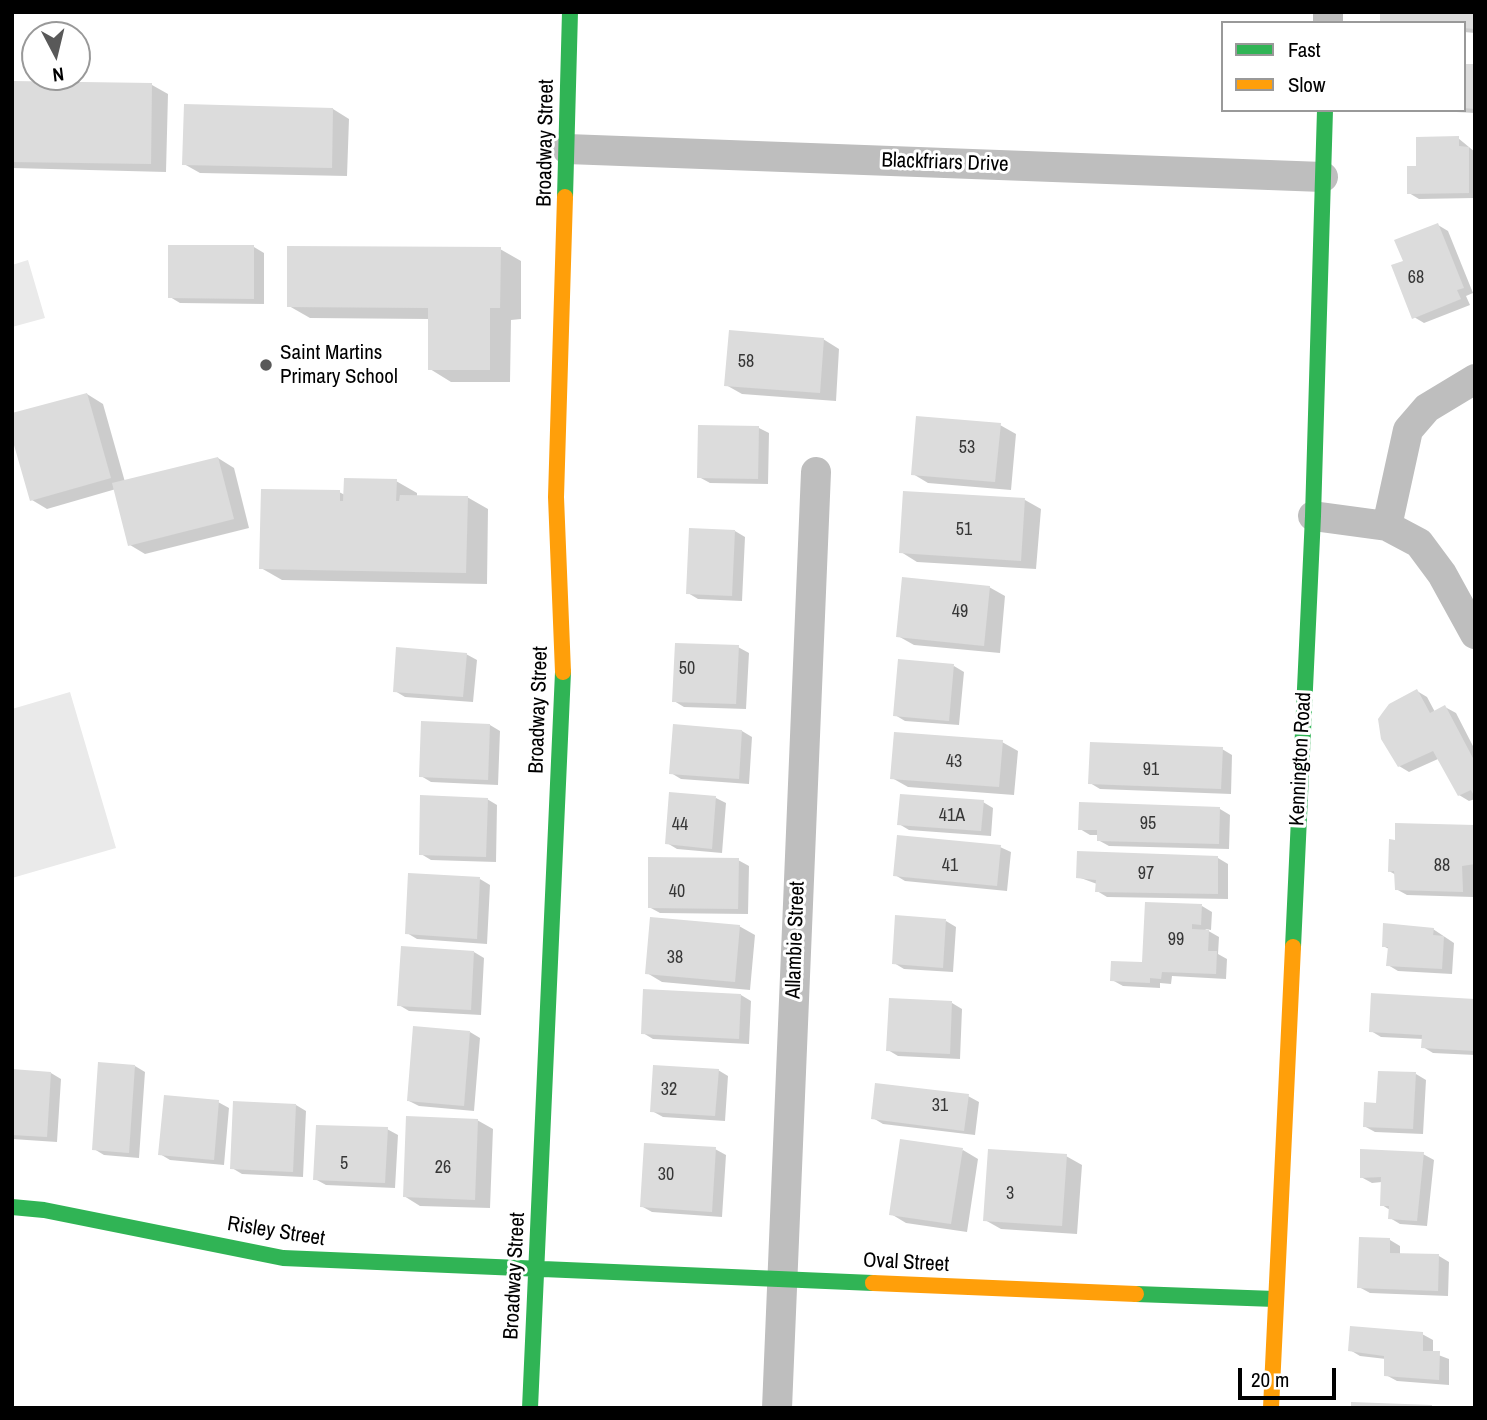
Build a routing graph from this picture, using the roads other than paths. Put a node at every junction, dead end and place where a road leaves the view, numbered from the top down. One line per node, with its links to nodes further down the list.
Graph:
1 (569, 12): 3 (street, Broadway Street)
2 (1325, 112): 4 (street, Kennington Road)
3 (567, 149): 4 (street, Blackfriars Drive); 11 (street, Broadway Street)
4 (1323, 177): 7 (street, Kennington Road)
5 (1475, 379): 8 (street)
6 (816, 472): 12 (street, Allambie Street)
7 (1313, 516): 8 (street); 13 (street, Kennington Road)
8 (1387, 526): 9 (street)
9 (1475, 634)
10 (12, 1207): 11 (street, Risley Street)
11 (536, 1269): 12 (street, Oval Street); 14 (street, Broadway Street)
12 (782, 1278): 13 (street, Oval Street); 15 (street, Allambie Street)
13 (1275, 1299): 16 (street, Kennington Road)
14 (530, 1408)
15 (777, 1408)
16 (1271, 1408)

